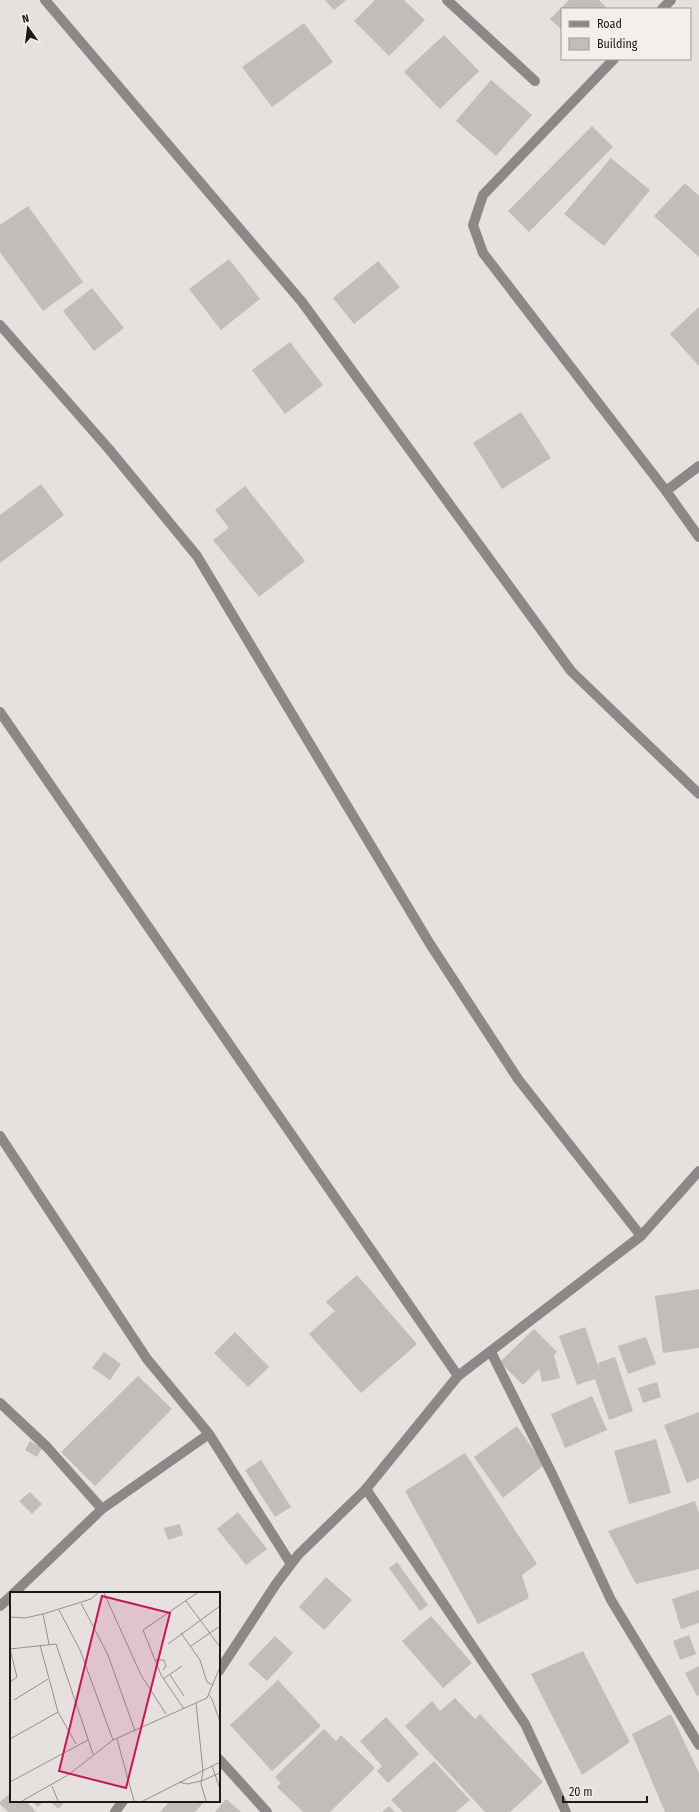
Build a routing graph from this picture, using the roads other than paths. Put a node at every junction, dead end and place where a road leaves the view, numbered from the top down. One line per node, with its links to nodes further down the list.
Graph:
1 (45, 0): 12 (street)
2 (447, 0): 6 (street)
3 (670, 0): 4 (street)
4 (663, 8)
5 (613, 60): 9 (street)
6 (535, 81)
7 (0, 325): 15 (street)
8 (699, 466): 9 (street)
9 (666, 491): 10 (street)
10 (699, 536)
11 (0, 712): 17 (street)
12 (699, 794)
13 (0, 1136): 19 (street)
14 (699, 1171): 15 (street)
15 (641, 1236): 16 (street)
16 (491, 1352): 17 (street); 27 (street)
17 (458, 1376): 20 (street)
18 (0, 1403): 21 (street)
19 (209, 1434): 21 (street); 22 (street)
20 (366, 1489): 22 (street); 32 (street)
21 (102, 1509): 23 (street)
22 (291, 1564): 26 (street)
23 (15, 1592)
24 (10, 1597): 25 (street)
25 (0, 1606)
26 (220, 1669)
27 (699, 1745)
28 (220, 1760): 31 (street)
29 (123, 1802): 30 (street)
30 (115, 1812)
31 (267, 1812)
32 (566, 1812)

